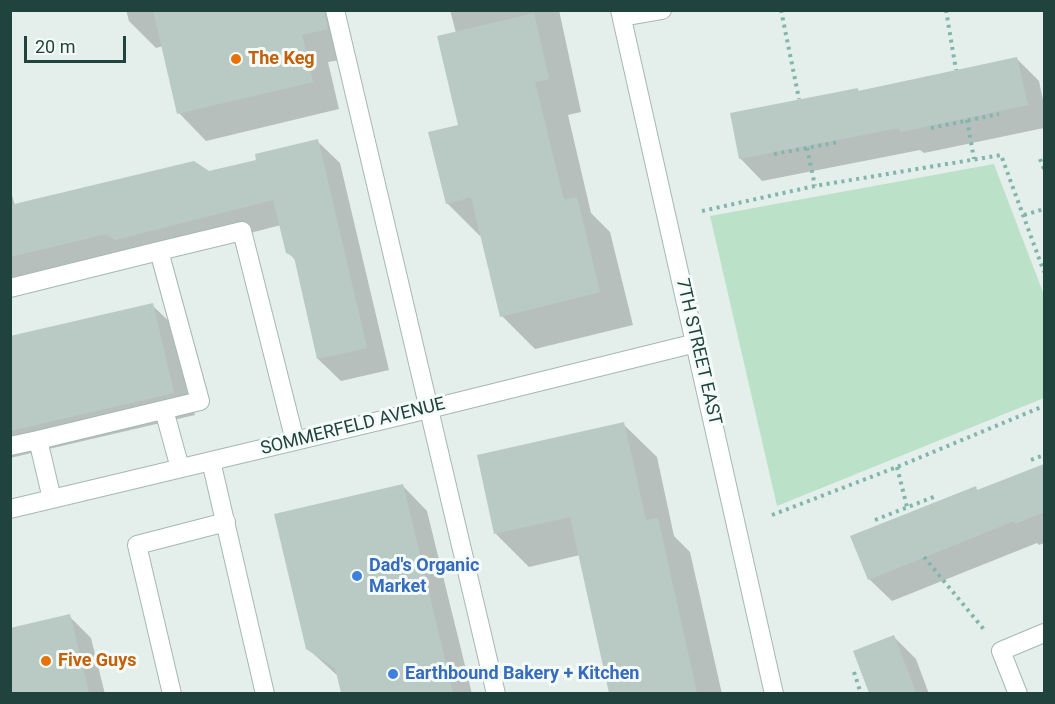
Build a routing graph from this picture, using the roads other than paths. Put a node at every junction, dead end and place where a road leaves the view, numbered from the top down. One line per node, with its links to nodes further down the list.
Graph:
1 (335, 10): 7 (street)
2 (662, 10): 3 (street)
3 (621, 14): 6 (street, 7TH STREET EAST)
4 (159, 251): 5 (street); 8 (street); 10 (street)
5 (10, 288)
6 (696, 343): 7 (street, SOMMERFELD AVENUE); 21 (street, 7TH STREET EAST)
7 (429, 409): 10 (street, SOMMERFELD AVENUE); 20 (street)
8 (164, 410): 9 (street); 13 (street)
9 (38, 440): 11 (street); 14 (street)
10 (294, 441): 12 (street, SOMMERFELD AVENUE)
11 (10, 446)
12 (211, 461): 13 (street, SOMMERFELD AVENUE); 16 (street)
13 (180, 468): 14 (street, SOMMERFELD AVENUE)
14 (52, 499): 15 (street, SOMMERFELD AVENUE)
15 (10, 509)
16 (225, 522): 18 (street); 19 (street)
17 (1044, 633): 22 (street)
18 (172, 693)
19 (265, 693)
20 (496, 693)
21 (774, 693)
22 (1018, 693)

